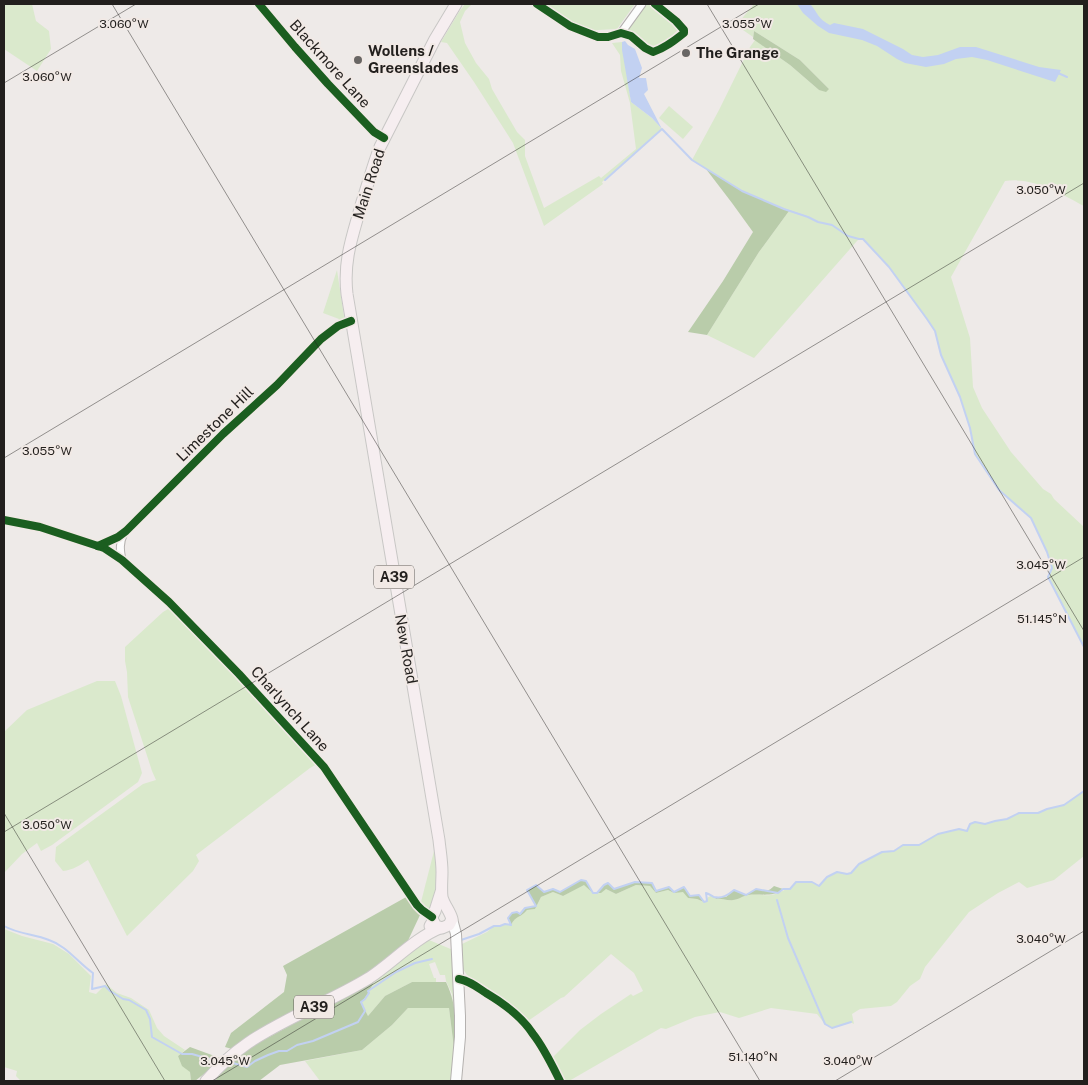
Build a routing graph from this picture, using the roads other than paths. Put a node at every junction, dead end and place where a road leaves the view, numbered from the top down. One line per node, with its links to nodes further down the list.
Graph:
1 (260, 4): 7 (street, Blackmore Lane)
2 (456, 4): 7 (main road, Main Road / A39)
3 (537, 4): 6 (street)
4 (642, 4): 6 (street)
5 (656, 4): 6 (street)
6 (620, 33)
7 (384, 138): 8 (main road, Main Road / A39)
8 (351, 321): 10 (street, Limestone Hill); 13 (main road, New Road / A39)
9 (4, 520): 11 (street, Charlynch Lane)
10 (126, 531): 11 (street, Limestone Hill); 12 (street)
11 (98, 546): 12 (street, Charlynch Lane)
12 (122, 560): 15 (street, Charlynch Lane)
13 (441, 889): 14 (main road, New Road / A39); 15 (main road, New Road / A39)
14 (450, 915): 15 (main road, A39); 15 (main road, A39); 16 (main road)
15 (437, 921): 16 (main road); 18 (main road, A39)
16 (456, 940): 17 (main road)
17 (458, 979): 19 (main road); 20 (street)
18 (206, 1081)
19 (456, 1081)
20 (560, 1081)

